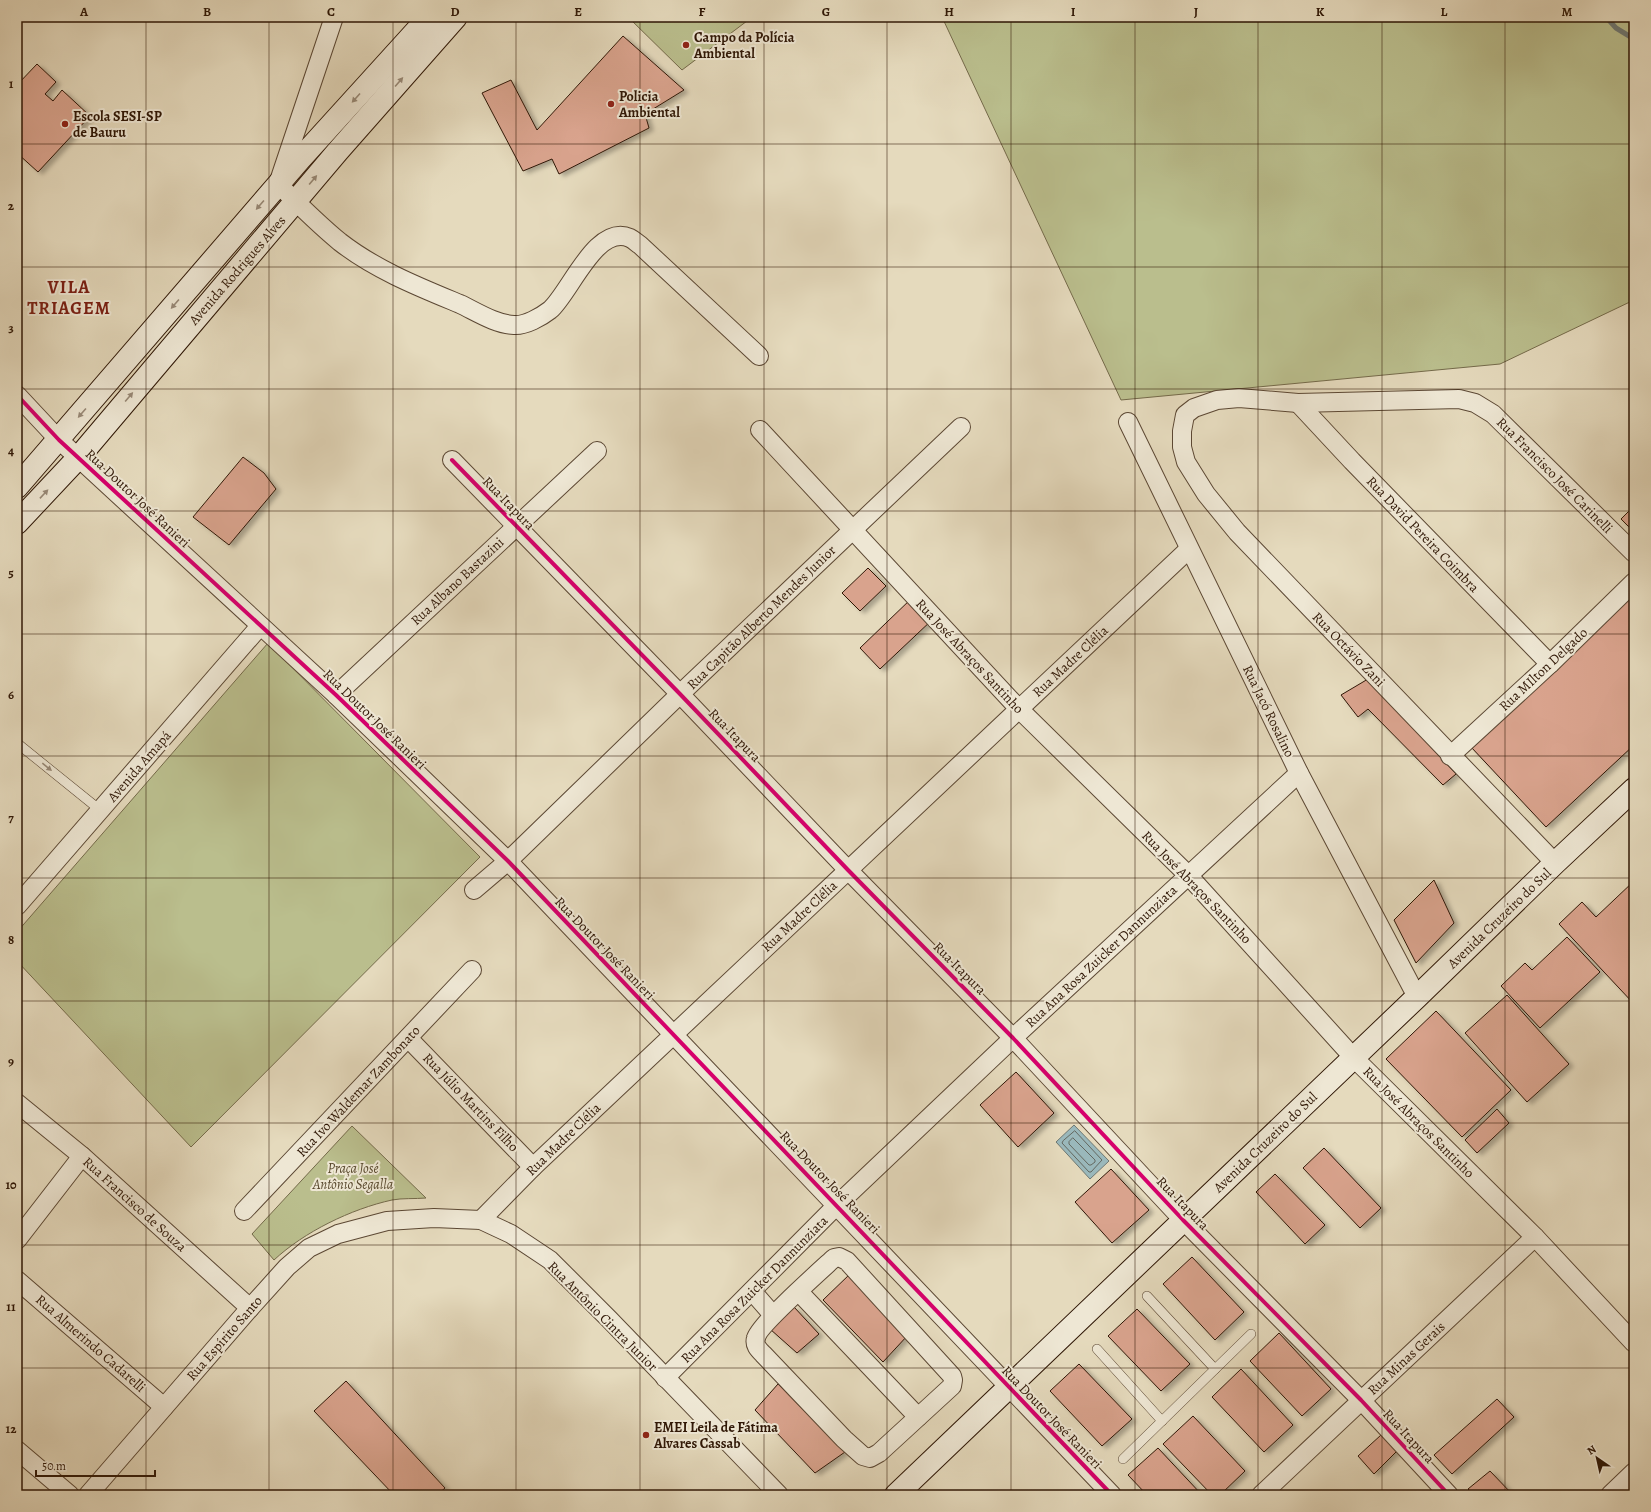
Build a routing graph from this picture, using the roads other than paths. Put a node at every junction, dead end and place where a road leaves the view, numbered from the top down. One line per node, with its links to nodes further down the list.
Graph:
1 (334, 17): 4 (street)
2 (429, 17): 4 (main road, Avenida Rodrigues Alves, one-way to 4)
3 (456, 17): 5 (main road, Avenida Rodrigues Alves, one-way to 3)
4 (278, 184): 5 (street); 6 (main road, Avenida Rodrigues Alves, one-way to 6)
5 (296, 202): 7 (main road, Avenida Rodrigues Alves); 8 (street)
6 (203, 272): 7 (main road); 15 (main road, Avenida Rodrigues Alves, one-way to 15)
7 (223, 286): 17 (main road, Avenida Rodrigues Alves, one-way to 7)
8 (759, 356)
9 (17, 395): 15 (street, Rua Doutor José Ranieri)
10 (1298, 403): 11 (street, Rua Francisco José Carinelli); 24 (street, Rua Francisco José Carinelli); 27 (street, Rua David Pereira Coimbra)
11 (1185, 415): 32 (street, Rua Octávio Zani)
12 (1128, 422): 23 (street, Rua Jacó Rosalino)
13 (961, 427): 22 (street, Rua Capitão Alberto Mendes Junior)
14 (760, 430): 22 (street, Rua José Abraços Santinho)
15 (59, 440): 17 (street, Rua Doutor José Ranieri); 19 (main road, Avenida Rodrigues Alves)
16 (597, 451): 21 (street, Rua Albano Bastazini)
17 (78, 458): 20 (main road, Avenida Rodrigues Alves, one-way to 17); 26 (street, Rua Doutor José Ranieri)
18 (452, 460): 21 (street, Rua Itapura)
19 (17, 487)
20 (17, 523)
21 (516, 525): 28 (street, Rua Itapura); 29 (street, Rua Albano Bastazini)
22 (852, 531): 28 (street, Rua Capitão Alberto Mendes Junior); 30 (street, Rua José Abraços Santinho)
23 (1189, 549): 30 (street, Rua Madre Clélia); 33 (street, Rua Jacó Rosalino)
24 (1634, 553)
25 (1634, 582): 27 (street, Rua MIlton Delgado)
26 (260, 626): 29 (street, Rua Doutor José Ranieri); 35 (street, Avenida Amapá)
27 (1550, 664): 32 (street, Rua MIlton Delgado)
28 (680, 694): 36 (street, Rua Capitão Alberto Mendes Junior); 38 (street, Rua Itapura)
29 (336, 695): 36 (street, Rua Doutor José Ranieri)
30 (1019, 709): 38 (street, Rua Madre Clélia); 39 (street, Rua José Abraços Santinho)
31 (17, 743): 35 (lane, one-way to 35)
32 (1450, 756): 37 (street, Rua Octávio Zani)
33 (1300, 773): 39 (street, Rua Ana Rosa Zuicker Dannunziata); 43 (street, Rua Jacó Rosalino)
34 (1634, 789): 37 (main road, Avenida Cruzeiro do Sul)
35 (100, 810): 41 (street, Avenida Amapá)
36 (508, 861): 40 (street, Rua Capitão Alberto Mendes Junior); 44 (street, Rua Doutor José Ranieri)
37 (1555, 863): 43 (main road, Avenida Cruzeiro do Sul)
38 (848, 870): 44 (street, Rua Madre Clélia); 46 (street, Rua Itapura)
39 (1188, 875): 46 (street, Rua Ana Rosa Zuicker Dannunziata); 47 (street, Rua José Abraços Santinho)
40 (474, 890)
41 (17, 906)
42 (472, 970): 45 (street, Rua Ivo Waldemar Zambonato)
43 (1417, 997): 47 (main road, Avenida Cruzeiro do Sul)
44 (673, 1035): 50 (street, Rua Madre Clélia); 51 (street, Rua Doutor José Ranieri)
45 (408, 1038): 50 (street, Rua Júlio Martins Filho); 52 (street, Rua Ivo Waldemar Zambonato)
46 (1013, 1038): 51 (street, Rua Ana Rosa Zuicker Dannunziata); 54 (street, Rua Itapura)
47 (1353, 1057): 54 (main road, Avenida Cruzeiro do Sul); 56 (street, Rua José Abraços Santinho)
48 (17, 1103): 49 (street, Rua Francisco de Souza)
49 (82, 1156): 57 (street); 62 (street, Rua Francisco de Souza)
50 (533, 1167): 53 (street, Rua Madre Clélia)
51 (837, 1205): 59 (street, Rua Ana Rosa Zuicker Dannunziata); 69 (street, Rua Doutor José Ranieri)
52 (244, 1211)
53 (481, 1220): 55 (street, Rua Antônio Cintra Junior); 68 (street, Rua Antônio Cintra Junior)
54 (1183, 1220): 69 (main road, Avenida Cruzeiro do Sul); 70 (street, Rua Itapura)
55 (387, 1221): 62 (street, Rua Espírito Santo)
56 (1535, 1237): 65 (street, Rua José Abraços Santinho); 70 (street, Rua Minas Gerais)
57 (17, 1240)
58 (17, 1280): 71 (street, Rua Almerindo Cadarelli)
59 (752, 1291): 63 (street); 68 (street, Rua Ana Rosa Zuicker Dannunziata)
60 (799, 1292): 63 (street); 72 (street); 72 (street)
61 (1147, 1296): 67 (lane)
62 (250, 1308): 71 (street, Rua Espírito Santo)
63 (773, 1315): 72 (street)
64 (1251, 1334): 67 (lane)
65 (1634, 1343)
66 (1098, 1349): 73 (lane)
67 (1215, 1369): 73 (lane)
68 (665, 1378): 79 (street, Rua Antônio Cintra Junior)
69 (1009, 1388): 80 (main road, Avenida Cruzeiro do Sul); 81 (street, Rua Doutor José Ranieri)
70 (1361, 1400): 82 (street, Rua Minas Gerais); 83 (street, Rua Itapura)
71 (164, 1406): 78 (street, Rua Espírito Santo)
72 (918, 1417)
73 (1162, 1421): 75 (lane)
74 (17, 1450): 77 (street)
75 (1123, 1459)
76 (1634, 1472): 84 (street)
77 (70, 1495)
78 (88, 1495)
79 (779, 1495)
80 (896, 1495)
81 (1112, 1495)
82 (1261, 1495)
83 (1449, 1495)
84 (1610, 1495)

